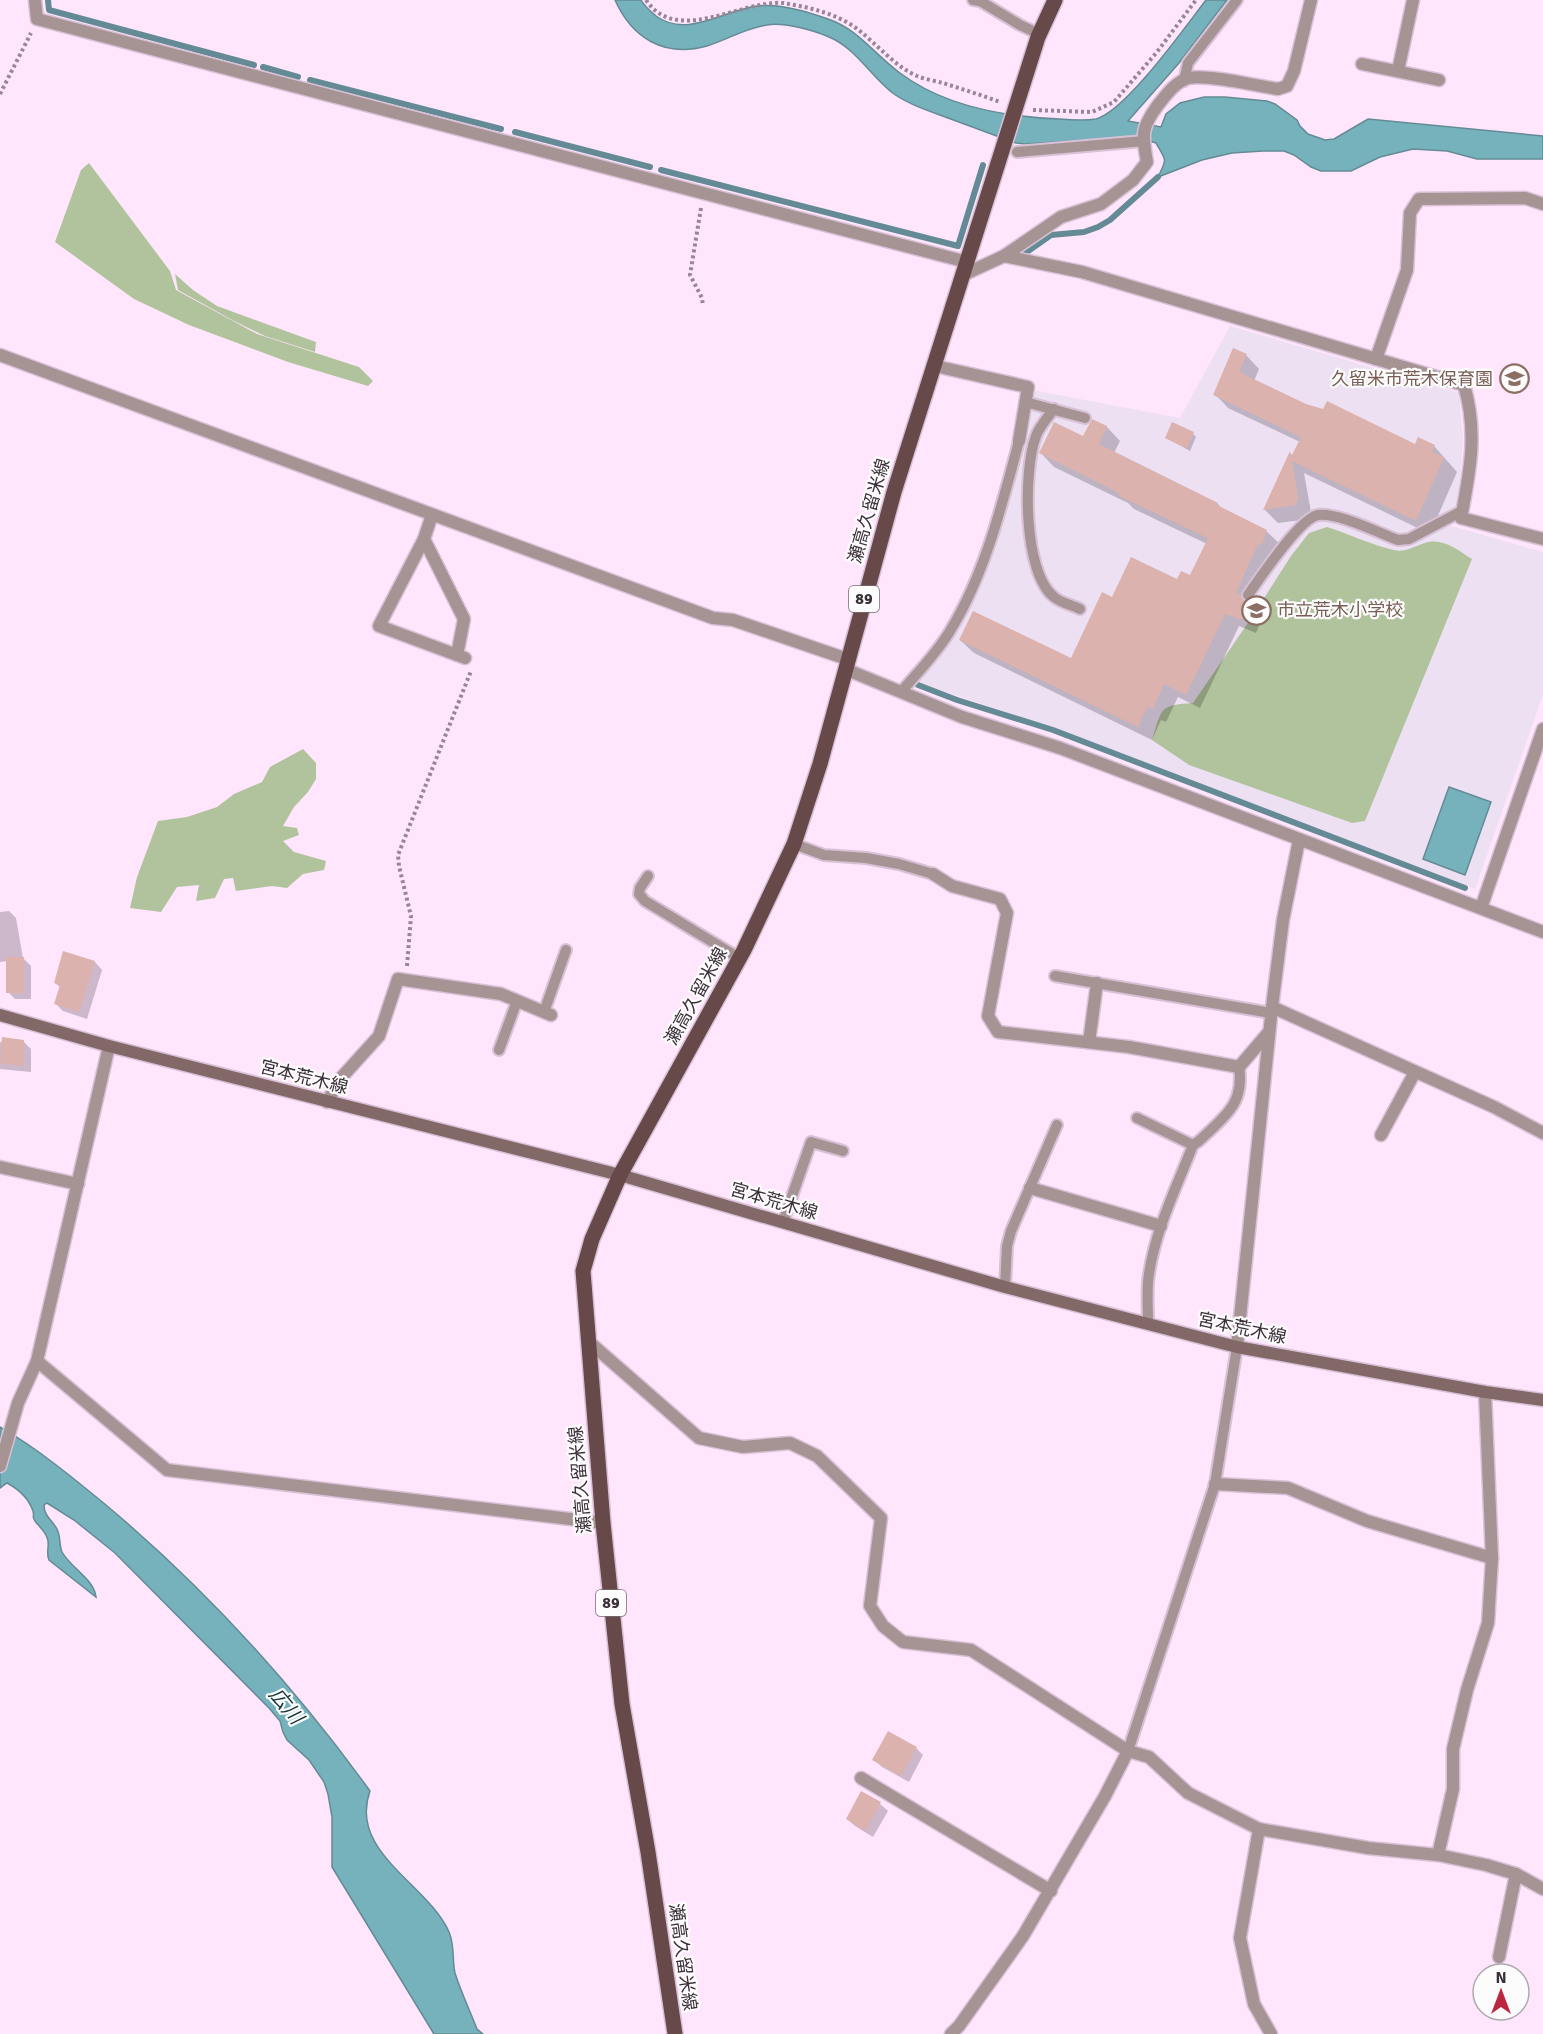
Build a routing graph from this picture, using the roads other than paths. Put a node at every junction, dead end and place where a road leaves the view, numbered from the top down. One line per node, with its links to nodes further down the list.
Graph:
1 (35, 0): 16 (street)
2 (973, 0): 7 (lane)
3 (1055, 0): 7 (main road, 瀬高久留米線 / 89)
4 (1237, 0): 11 (lane)
5 (1311, 0): 11 (street)
6 (1413, 0): 9 (street)
7 (1039, 34): 16 (main road, 瀬高久留米線 / 89)
8 (1362, 64): 9 (street)
9 (1398, 71): 10 (street)
10 (1439, 80)
11 (1184, 81): 12 (street)
12 (1144, 141): 13 (lane); 15 (street)
13 (1017, 152)
14 (1543, 204): 18 (street)
15 (1004, 256): 16 (street); 18 (street)
16 (965, 268): 19 (main road, 瀬高久留米線 / 89)
17 (0, 355): 25 (street)
18 (1376, 359): 24 (street)
19 (934, 366): 20 (street); 30 (main road, 瀬高久留米線 / 89)
20 (1025, 402): 21 (lane); 23 (street)
21 (1054, 409): 22 (lane); 29 (lane)
22 (1085, 418)
23 (1019, 441): 31 (lane)
24 (1462, 512): 27 (street); 28 (lane)
25 (432, 514): 26 (street); 30 (street)
26 (424, 539): 26 (street)
27 (1543, 539)
28 (1248, 595)
29 (1080, 609)
30 (846, 664): 31 (street); 34 (main road, 瀬高久留米線 / 89)
31 (902, 692): 33 (street)
32 (1543, 729): 37 (street)
33 (1299, 840): 37 (street); 44 (street)
34 (794, 844): 35 (lane); 40 (main road, 瀬高久留米線 / 89)
35 (933, 874): 48 (street)
36 (648, 876): 40 (lane)
37 (1480, 908): 38 (street)
38 (1543, 932)
39 (566, 950): 45 (lane)
40 (739, 958): 61 (main road, 瀬高久留米線 / 89)
41 (1055, 975): 42 (lane)
42 (1097, 983): 44 (lane); 48 (street)
43 (517, 1001): 45 (street); 50 (lane); 53 (street)
44 (1272, 1010): 47 (street); 52 (street)
45 (548, 1014)
46 (0, 1016): 49 (main road, 宮本荒木線)
47 (1269, 1032): 51 (street); 69 (street)
48 (1089, 1042): 51 (street)
49 (109, 1046): 53 (main road, 宮本荒木線); 62 (street)
50 (499, 1050)
51 (1239, 1067): 58 (lane)
52 (1415, 1072): 56 (street); 57 (street)
53 (327, 1102): 61 (main road, 宮本荒木線)
54 (1137, 1118): 58 (lane)
55 (1057, 1125): 63 (lane)
56 (1543, 1133)
57 (1381, 1135)
58 (1193, 1145): 65 (lane)
59 (843, 1151): 64 (lane)
60 (0, 1167): 62 (street)
61 (620, 1175): 64 (main road, 宮本荒木線); 68 (main road, 瀬高久留米線 / 89)
62 (78, 1184): 70 (street)
63 (1030, 1188): 65 (street); 66 (lane)
64 (783, 1222): 66 (main road, 宮本荒木線)
65 (1161, 1226): 67 (lane)
66 (1005, 1287): 67 (main road, 宮本荒木線)
67 (1148, 1324): 69 (main road, 宮本荒木線)
68 (588, 1341): 75 (main road, 瀬高久留米線 / 89); 77 (street)
69 (1237, 1347): 71 (main road, 宮本荒木線); 74 (lane)
70 (37, 1361): 73 (street); 75 (street)
71 (1485, 1392): 72 (main road, 宮本荒木線); 76 (street)
72 (1543, 1400)
73 (0, 1466)
74 (1215, 1484): 76 (street); 77 (lane)
75 (603, 1523): 85 (main road, 瀬高久留米線 / 89)
76 (1492, 1558): 80 (street)
77 (1128, 1751): 79 (street); 83 (street)
78 (861, 1778): 83 (street)
79 (1259, 1829): 80 (street); 87 (street)
80 (1438, 1855): 81 (street)
81 (1516, 1874): 82 (street); 84 (street)
82 (1543, 1889)
83 (1051, 1891): 86 (street)
84 (1499, 1957)
85 (675, 2034)
86 (951, 2034)
87 (1271, 2034)

